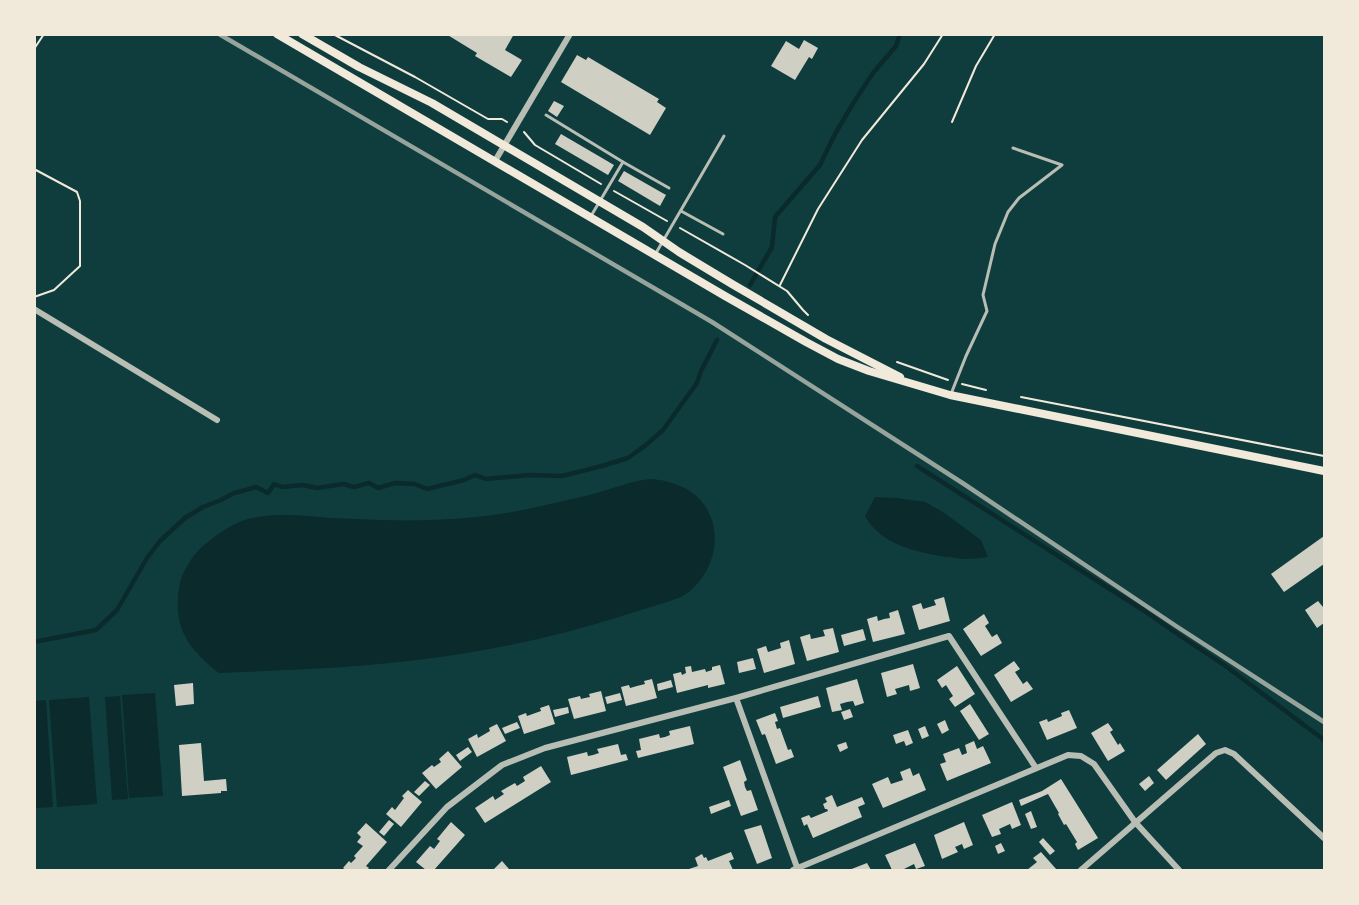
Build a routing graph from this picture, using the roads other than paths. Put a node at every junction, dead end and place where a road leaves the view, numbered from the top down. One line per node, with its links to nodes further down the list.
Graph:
1 (277, 34): 8 (main road)
2 (302, 34): 6 (main road)
3 (570, 34): 6 (street)
4 (546, 115): 9 (lane)
5 (724, 136): 12 (lane)
6 (504, 146): 8 (street); 11 (main road)
7 (1013, 148): 19 (lane)
8 (495, 161): 13 (main road)
9 (623, 162): 10 (lane); 11 (lane)
10 (669, 188)
11 (600, 201): 13 (lane); 15 (main road)
12 (681, 211): 14 (lane); 15 (lane)
13 (590, 217): 16 (main road)
14 (723, 234)
15 (663, 241): 16 (lane); 18 (main road)
16 (655, 255): 18 (main road)
17 (34, 309): 20 (street)
18 (920, 386): 19 (main road)
19 (950, 395): 21 (main road)
20 (217, 420)
21 (1324, 471)
22 (736, 698): 23 (street); 26 (street); 27 (street)
23 (1036, 768): 24 (street); 27 (street)
24 (1135, 822): 25 (street); 28 (street); 29 (street)
25 (1324, 838)
26 (389, 870)
27 (796, 870)
28 (1081, 870)
29 (1179, 870)

